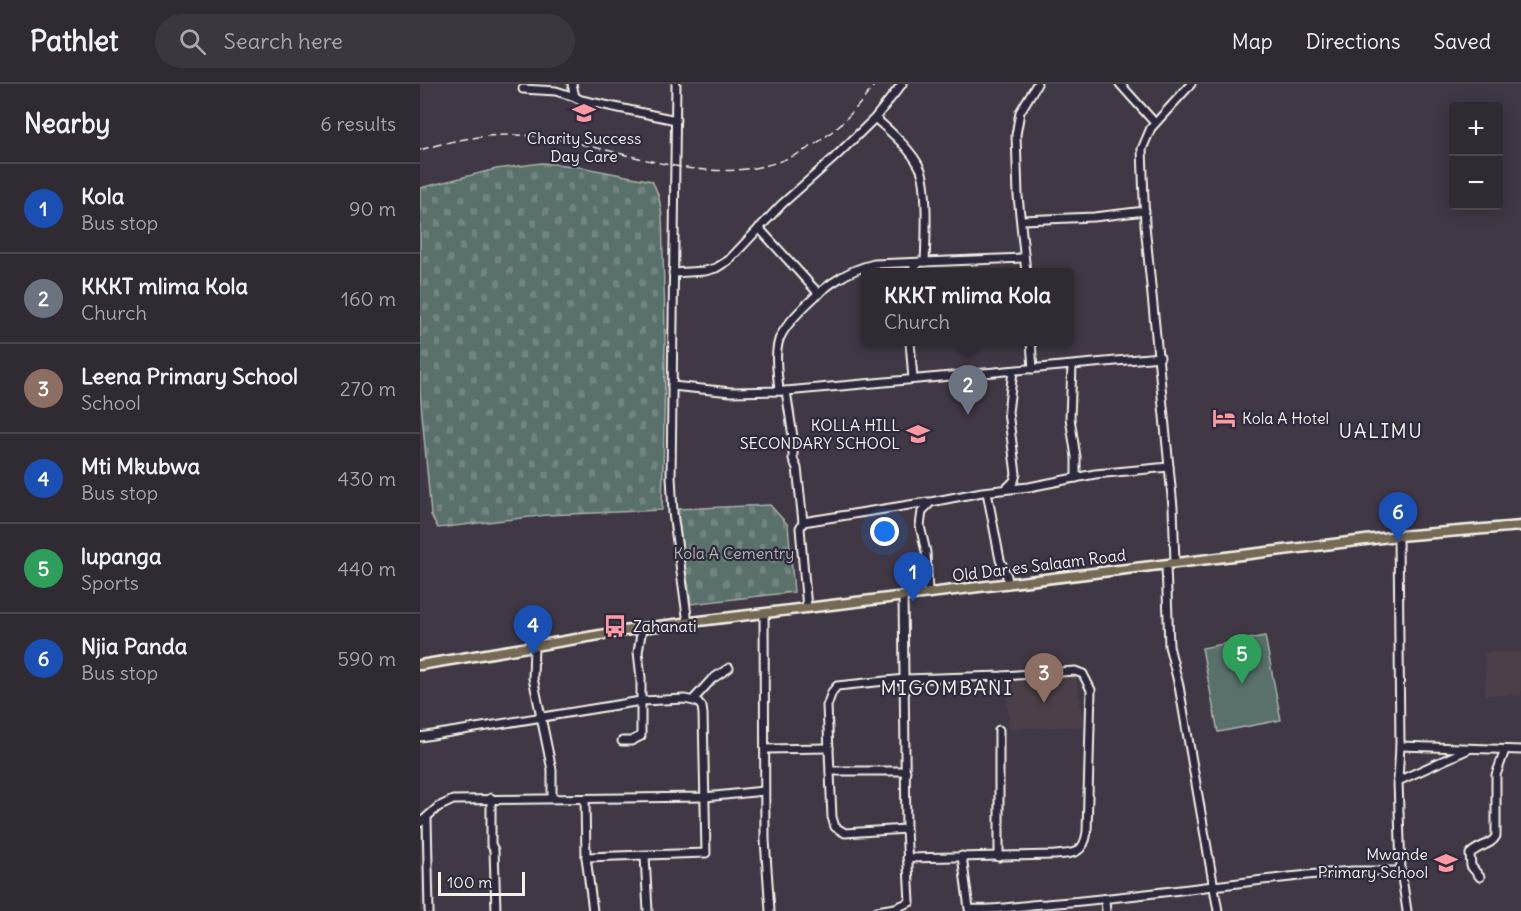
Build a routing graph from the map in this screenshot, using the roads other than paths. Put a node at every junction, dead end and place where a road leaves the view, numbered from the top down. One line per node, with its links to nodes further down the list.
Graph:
1 (571, 84): 8 (street); 9 (street)
2 (676, 84): 11 (street)
3 (902, 84): 10 (street)
4 (1037, 84): 14 (street)
5 (1120, 84): 12 (street)
6 (1191, 84): 12 (street)
7 (523, 89): 8 (street)
8 (556, 91): 9 (street)
9 (575, 97): 11 (street)
10 (875, 118): 15 (street); 17 (street)
11 (676, 120): 22 (street)
12 (1155, 123): 13 (street)
13 (1145, 211): 14 (street); 26 (street)
14 (1022, 220): 16 (street)
15 (759, 228): 22 (street); 23 (street)
16 (1024, 258): 17 (street); 21 (street)
17 (923, 262): 18 (street); 20 (street)
18 (907, 264): 19 (street); 23 (street)
19 (908, 268)
20 (915, 268)
21 (1025, 268)
22 (673, 273): 31 (street)
23 (819, 294): 32 (street)
24 (910, 346): 30 (street)
25 (1031, 346): 28 (street)
26 (1160, 357): 27 (street); 33 (street)
27 (1072, 366): 28 (street); 34 (street)
28 (1033, 369): 29 (street)
29 (1013, 371): 30 (street); 35 (street)
30 (913, 379): 32 (street)
31 (672, 386): 32 (street); 47 (street)
32 (782, 391): 38 (street)
33 (1169, 467): 34 (street); 41 (street)
34 (1076, 478): 35 (street)
35 (1007, 488): 36 (street)
36 (987, 492): 37 (street); 42 (street)
37 (931, 502): 38 (street); 43 (street)
38 (803, 522): 45 (street)
39 (1521, 526): 40 (main road, Old Dar es Salaam Road)
40 (1398, 536): 41 (main road, Old Dar es Salaam Road); 59 (street)
41 (1170, 564): 42 (main road, Old Dar es Salaam Road); 83 (street)
42 (1008, 584): 43 (main road, Old Dar es Salaam Road)
43 (928, 593): 44 (main road, Old Dar es Salaam Road)
44 (903, 597): 45 (main road, Old Dar es Salaam Road); 52 (street)
45 (807, 609): 46 (main road, Old Dar es Salaam Road)
46 (764, 614): 47 (main road, Old Dar es Salaam Road); 62 (street)
47 (688, 623): 48 (main road, Old Dar es Salaam Road)
48 (642, 628): 49 (main road, Old Dar es Salaam Road); 54 (street)
49 (534, 646): 50 (main road, Old Dar es Salaam Road); 55 (street)
50 (420, 665)
51 (729, 668): 53 (street)
52 (905, 679): 60 (street); 66 (street); 79 (street)
53 (693, 700): 54 (street); 69 (street)
54 (641, 701): 55 (street); 58 (street)
55 (541, 718): 57 (street); 71 (street)
56 (999, 730): 79 (street)
57 (420, 737)
58 (622, 741)
59 (1400, 746): 61 (street); 67 (street)
60 (829, 748): 62 (street); 65 (street)
61 (1471, 748): 63 (street); 67 (street)
62 (765, 749): 68 (street)
63 (1505, 750): 64 (street); 82 (street)
64 (1521, 750)
65 (830, 771): 66 (street); 75 (street)
66 (906, 771): 75 (street)
67 (1398, 781): 81 (street)
68 (764, 791): 69 (street); 91 (street)
69 (705, 797): 72 (street); 77 (street)
70 (491, 798): 71 (street); 73 (street); 88 (street)
71 (552, 798): 72 (street)
72 (585, 799): 76 (street)
73 (427, 816): 74 (street); 84 (street)
74 (420, 823)
75 (906, 829): 80 (street)
76 (586, 856): 77 (street); 89 (street)
77 (645, 856): 90 (street)
78 (962, 856): 79 (street); 80 (street); 85 (street)
79 (999, 857)
80 (907, 858): 86 (street)
81 (1401, 871): 83 (street); 96 (street)
82 (1480, 877)
83 (1214, 887): 85 (street); 95 (street)
84 (424, 889): 87 (street)
85 (1105, 900): 94 (street)
86 (910, 902): 92 (street); 93 (street)
87 (429, 911)
88 (496, 911)
89 (593, 911)
90 (648, 911)
91 (770, 911)
92 (877, 911)
93 (913, 911)
94 (1106, 911)
95 (1218, 911)
96 (1407, 911)

